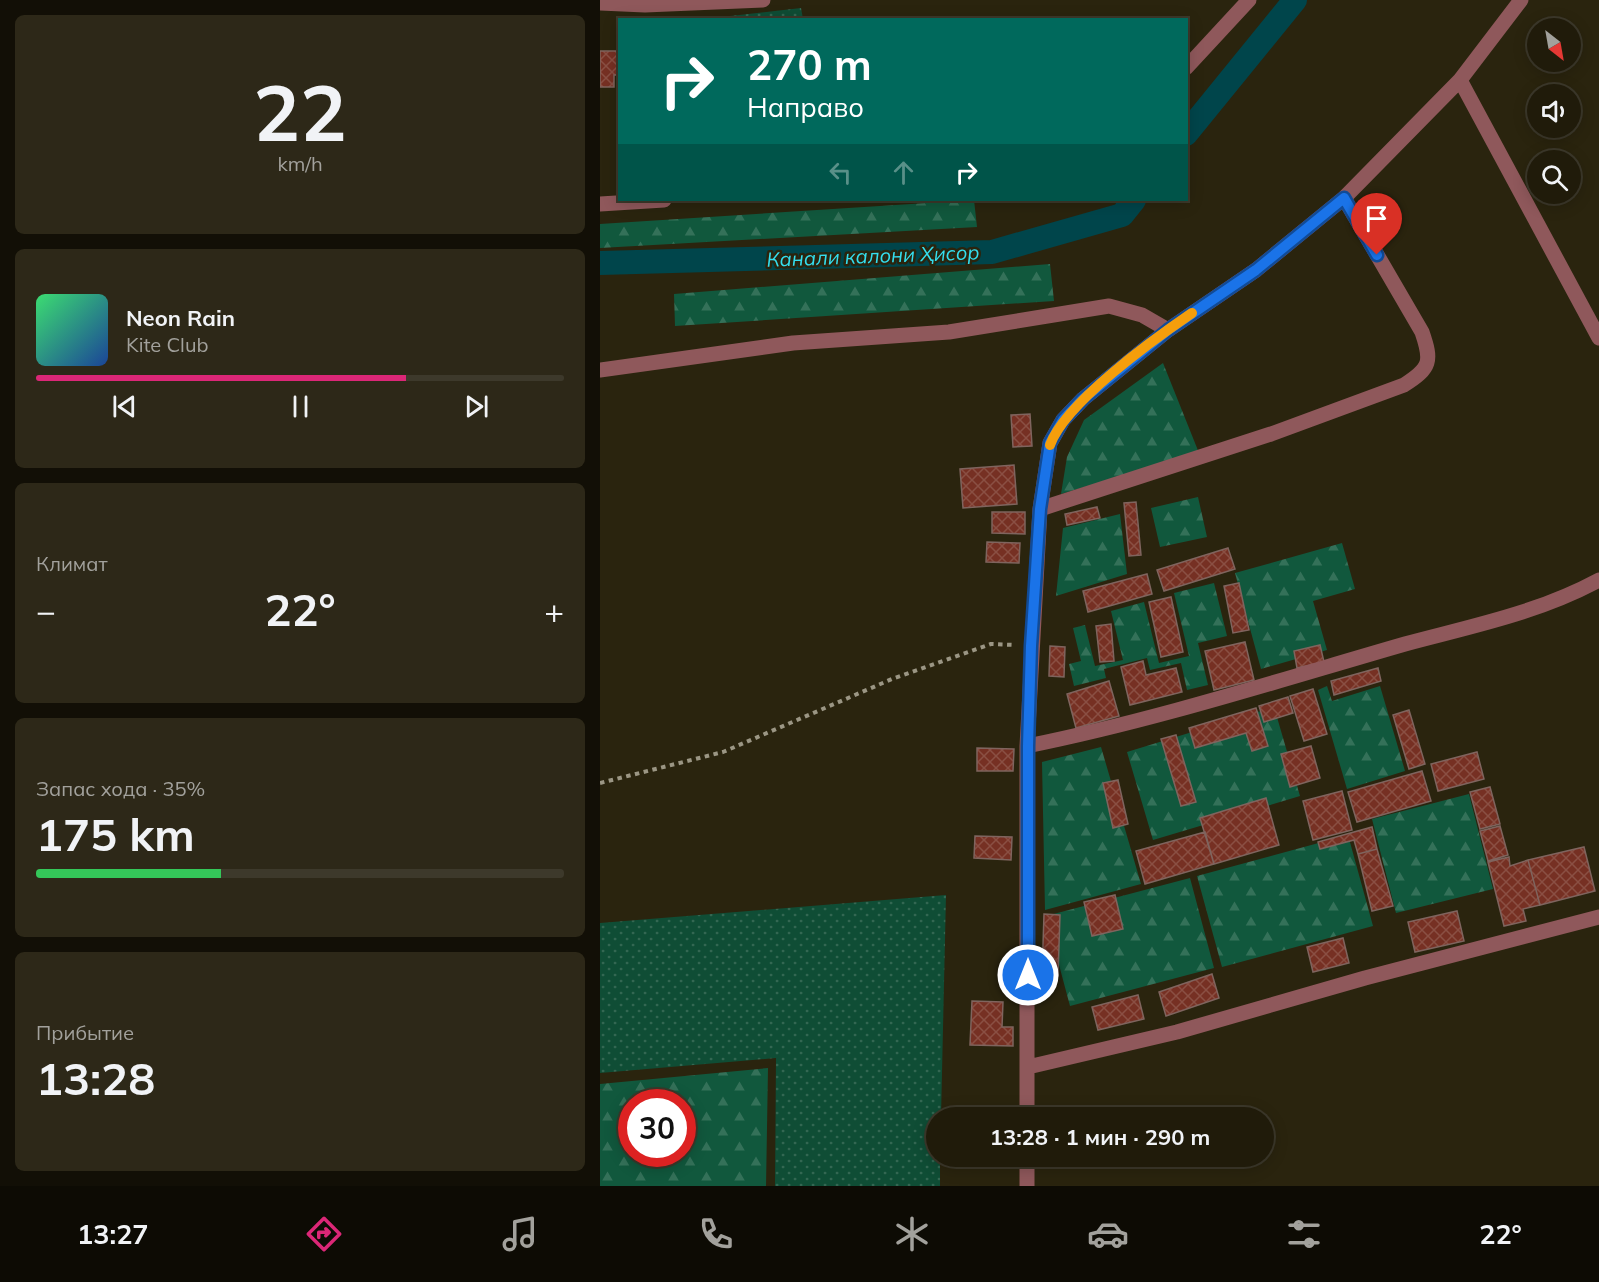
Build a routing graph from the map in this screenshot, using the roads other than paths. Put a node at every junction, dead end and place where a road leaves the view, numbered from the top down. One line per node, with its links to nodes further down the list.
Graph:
1 (763, 0): 4 (street)
2 (1249, 0): 5 (street)
3 (1521, 0): 6 (street)
4 (600, 3)
5 (1188, 66)
6 (1460, 80): 7 (street); 11 (street)
7 (1344, 198): 10 (street); 13 (street)
8 (648, 201): 9 (street)
9 (600, 204)
10 (1168, 330): 12 (street); 13 (street)
11 (1599, 338)
12 (600, 370)
13 (1040, 509): 15 (street)
14 (1599, 580): 15 (street)
15 (1028, 746): 17 (street)
16 (1599, 917): 17 (street)
17 (1028, 1067): 18 (street)
18 (1027, 1107)
19 (1027, 1167): 20 (street)
20 (1027, 1186)

